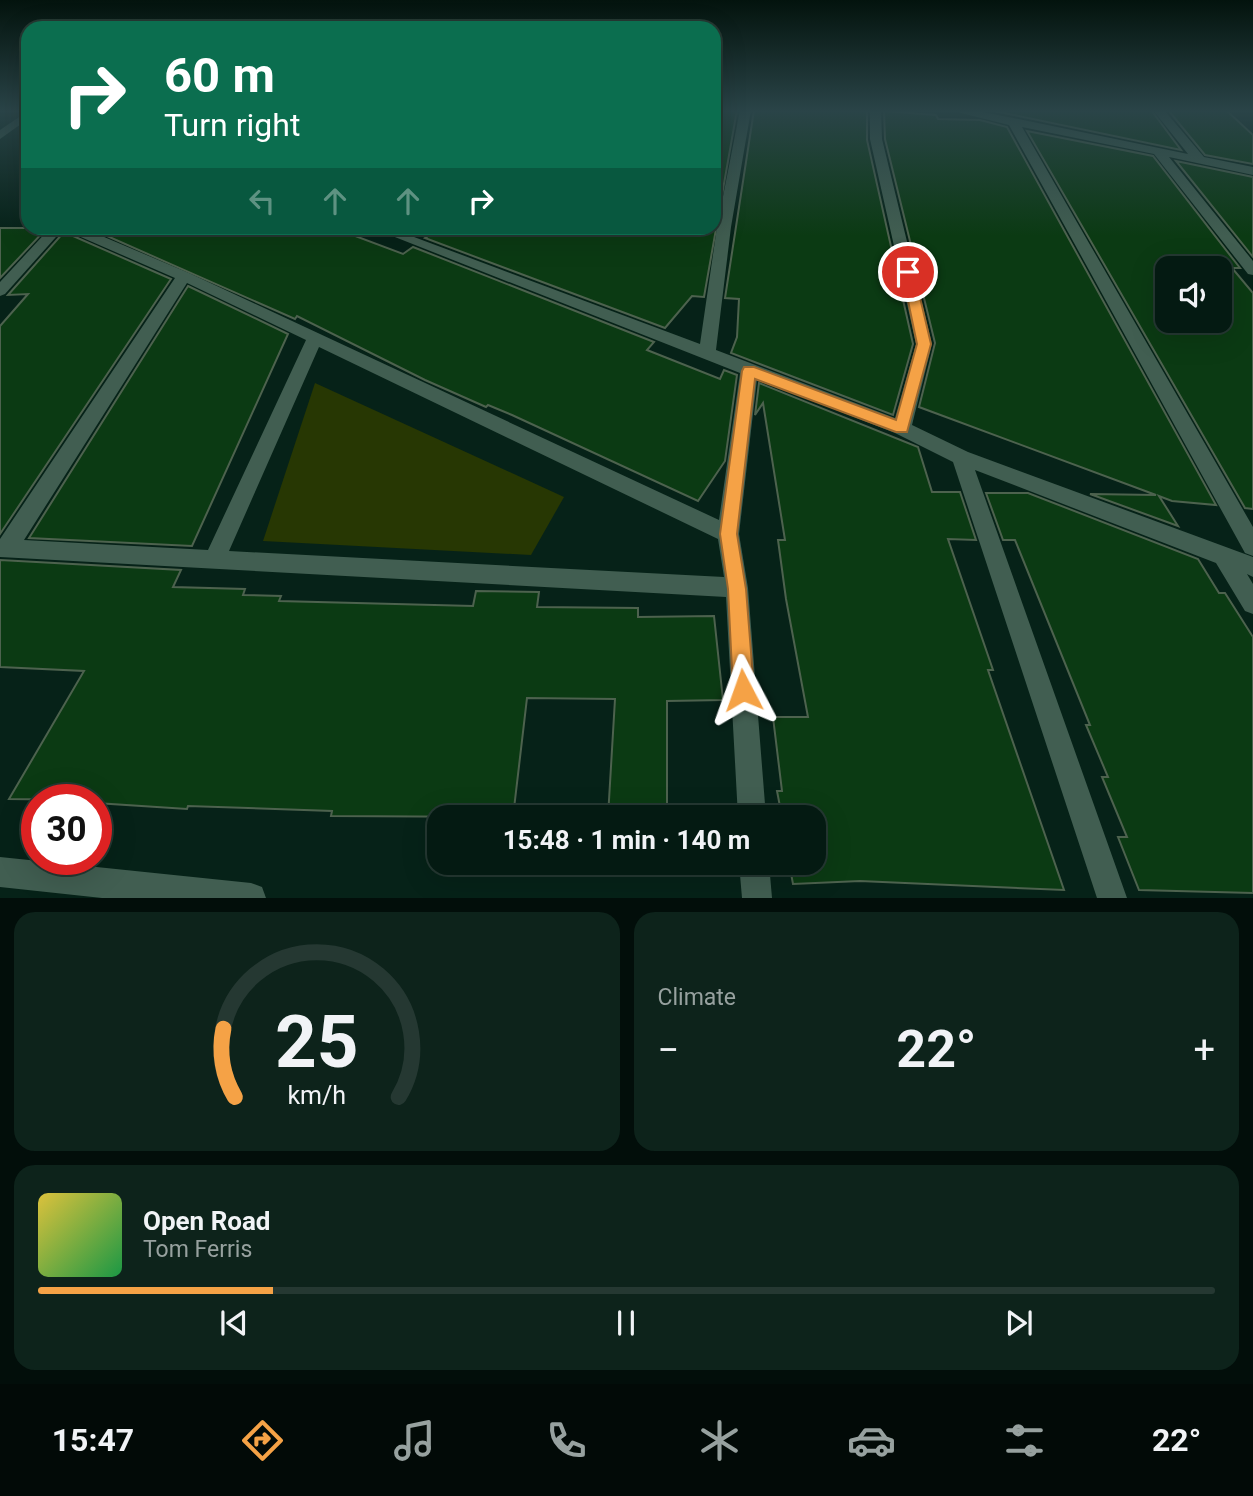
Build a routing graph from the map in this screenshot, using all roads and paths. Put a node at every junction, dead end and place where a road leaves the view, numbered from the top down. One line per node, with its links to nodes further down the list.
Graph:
1 (736, 152): 8 (street)
2 (879, 152): 19 (street)
3 (1030, 152): 22 (street)
4 (1158, 152): 6 (street); 13 (street)
5 (1193, 152): 6 (street)
6 (1202, 163): 7 (street)
7 (1253, 171)
8 (721, 216)
9 (51, 235): 15 (street)
10 (88, 235): 14 (street)
11 (398, 235): 17 (street)
12 (718, 235): 17 (street)
13 (1253, 271)
14 (184, 276): 16 (street); 23 (street)
15 (0, 291)
16 (315, 338): 21 (street); 25 (street)
17 (707, 352): 18 (street)
18 (749, 371): 19 (street); 21 (street)
19 (902, 428): 20 (street)
20 (961, 457): 24 (street); 34 (street)
21 (728, 534): 27 (street)
22 (1253, 547)
23 (3, 548): 25 (street)
24 (1224, 557): 26 (street); 28 (street)
25 (214, 561): 27 (street)
26 (1253, 567)
27 (737, 589): 29 (street)
28 (1253, 604)
29 (751, 805)
30 (0, 872): 32 (street)
31 (755, 875): 33 (street)
32 (251, 898)
33 (757, 898)
34 (1112, 898)

